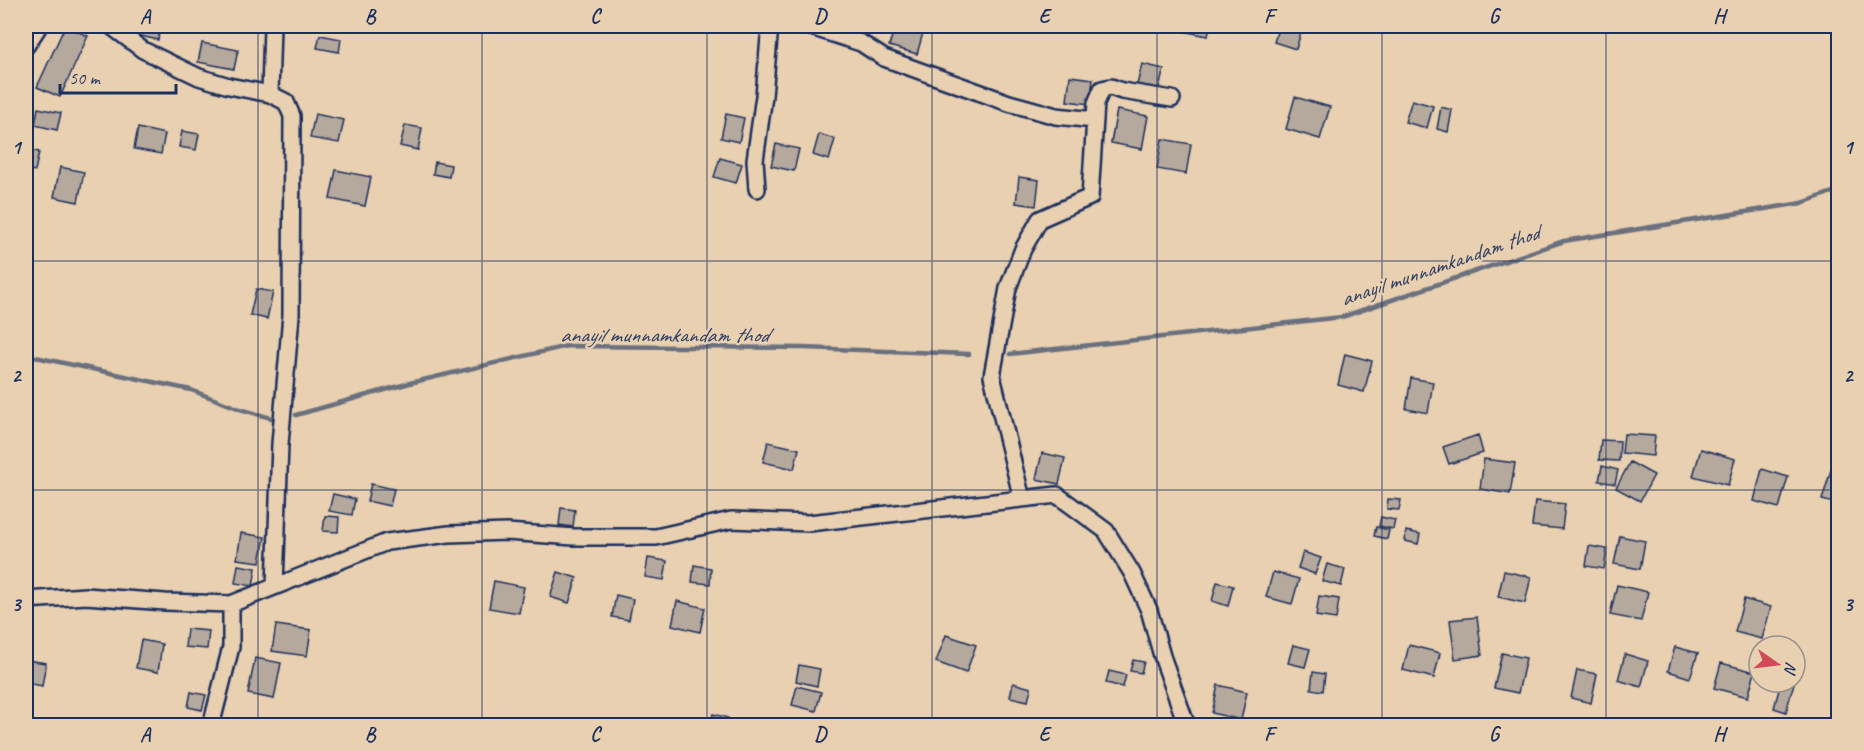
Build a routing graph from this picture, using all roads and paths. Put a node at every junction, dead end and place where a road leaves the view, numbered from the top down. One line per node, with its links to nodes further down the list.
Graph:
1 (39, 26): 6 (street)
2 (111, 26): 7 (street)
3 (272, 26): 7 (street)
4 (770, 26): 10 (street)
5 (808, 26): 9 (street)
6 (26, 46)
7 (270, 94): 12 (street)
8 (1172, 99): 9 (street)
9 (1095, 120): 11 (street)
10 (757, 189)
11 (1022, 499): 12 (street); 16 (street)
12 (275, 586): 14 (street)
13 (26, 600): 14 (street)
14 (231, 604): 15 (street)
15 (211, 726)
16 (1187, 726)

